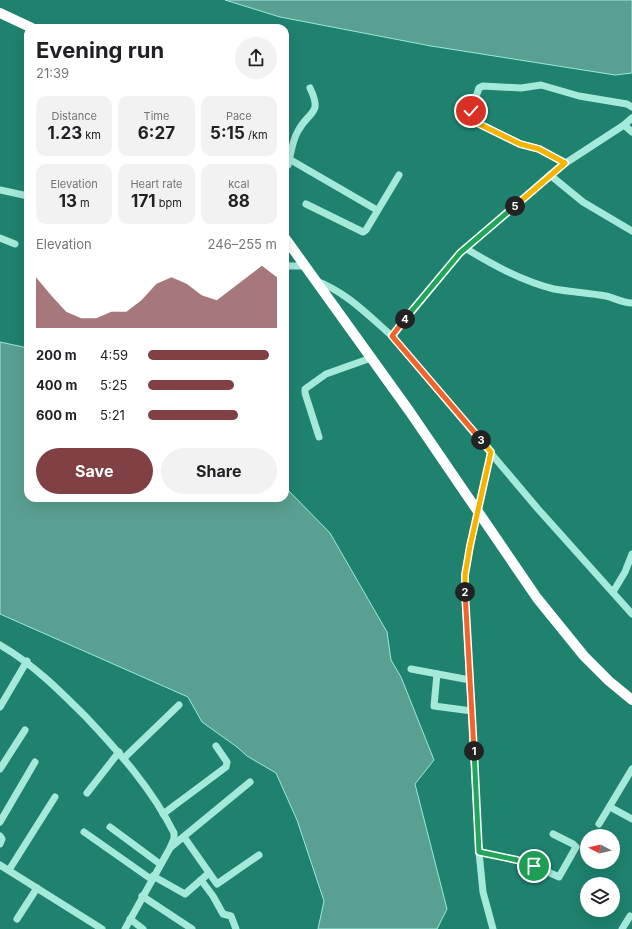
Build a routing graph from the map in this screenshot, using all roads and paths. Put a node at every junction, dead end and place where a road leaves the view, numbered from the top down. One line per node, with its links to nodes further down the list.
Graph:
1 (0, 13): 2 (highway)
2 (24, 24)
3 (310, 88): 8 (street)
4 (632, 107): 9 (street)
5 (632, 118): 6 (street)
6 (624, 125): 7 (street); 9 (street)
7 (632, 132)
8 (289, 159): 15 (street)
9 (565, 163): 11 (street)
10 (399, 175): 15 (street)
11 (550, 175): 16 (street); 20 (street)
12 (0, 190): 13 (street)
13 (24, 195)
14 (306, 204): 15 (street)
15 (378, 210)
16 (632, 231)
17 (0, 238): 18 (street)
18 (15, 244)
19 (289, 244): 22 (highway)
20 (465, 248): 24 (street); 25 (street)
21 (289, 266): 22 (street)
22 (305, 266): 23 (highway)
23 (316, 281): 25 (street); 26 (highway)
24 (632, 303)
25 (392, 336): 28 (street)
26 (371, 358): 27 (street); 29 (highway)
27 (319, 437)
28 (491, 452): 29 (street); 31 (street)
29 (478, 512): 37 (street); 38 (highway)
30 (632, 554): 31 (street)
31 (613, 592): 32 (street)
32 (632, 614)
33 (1, 648): 34 (street)
34 (27, 661): 40 (street); 44 (street)
35 (411, 669): 36 (street)
36 (437, 674): 37 (street); 41 (street)
37 (470, 680): 41 (street)
38 (632, 700)
39 (179, 705): 45 (street)
40 (0, 707)
41 (472, 711): 64 (street)
42 (25, 730): 47 (street)
43 (216, 746): 53 (street)
44 (119, 752): 45 (street); 50 (street)
45 (124, 758): 53 (street)
46 (35, 762): 55 (street)
47 (0, 769)
48 (632, 769): 52 (street)
49 (250, 782): 61 (street)
50 (86, 793)
51 (55, 797): 68 (street)
52 (610, 807): 54 (street); 56 (street)
53 (163, 814): 63 (street)
54 (632, 819)
55 (0, 822)
56 (600, 824)
57 (110, 827): 66 (street)
58 (84, 832): 70 (street)
59 (553, 834): 64 (street)
60 (0, 836): 62 (street)
61 (184, 837): 63 (street); 69 (street)
62 (0, 844)
63 (170, 848): 66 (street)
64 (479, 852): 82 (street)
65 (259, 855): 69 (street)
66 (160, 864): 70 (street)
67 (0, 865): 68 (street)
68 (9, 870): 72 (street)
69 (209, 873): 71 (street)
70 (152, 878): 71 (street); 73 (street)
71 (201, 880): 81 (street)
72 (38, 888): 75 (street); 77 (street)
73 (142, 896): 76 (street); 80 (street)
74 (630, 916): 83 (street)
75 (17, 919)
76 (130, 919): 78 (street); 79 (street)
77 (102, 929)
78 (125, 929)
79 (144, 929)
80 (192, 929)
81 (236, 929)
82 (493, 929)
83 (622, 929)

